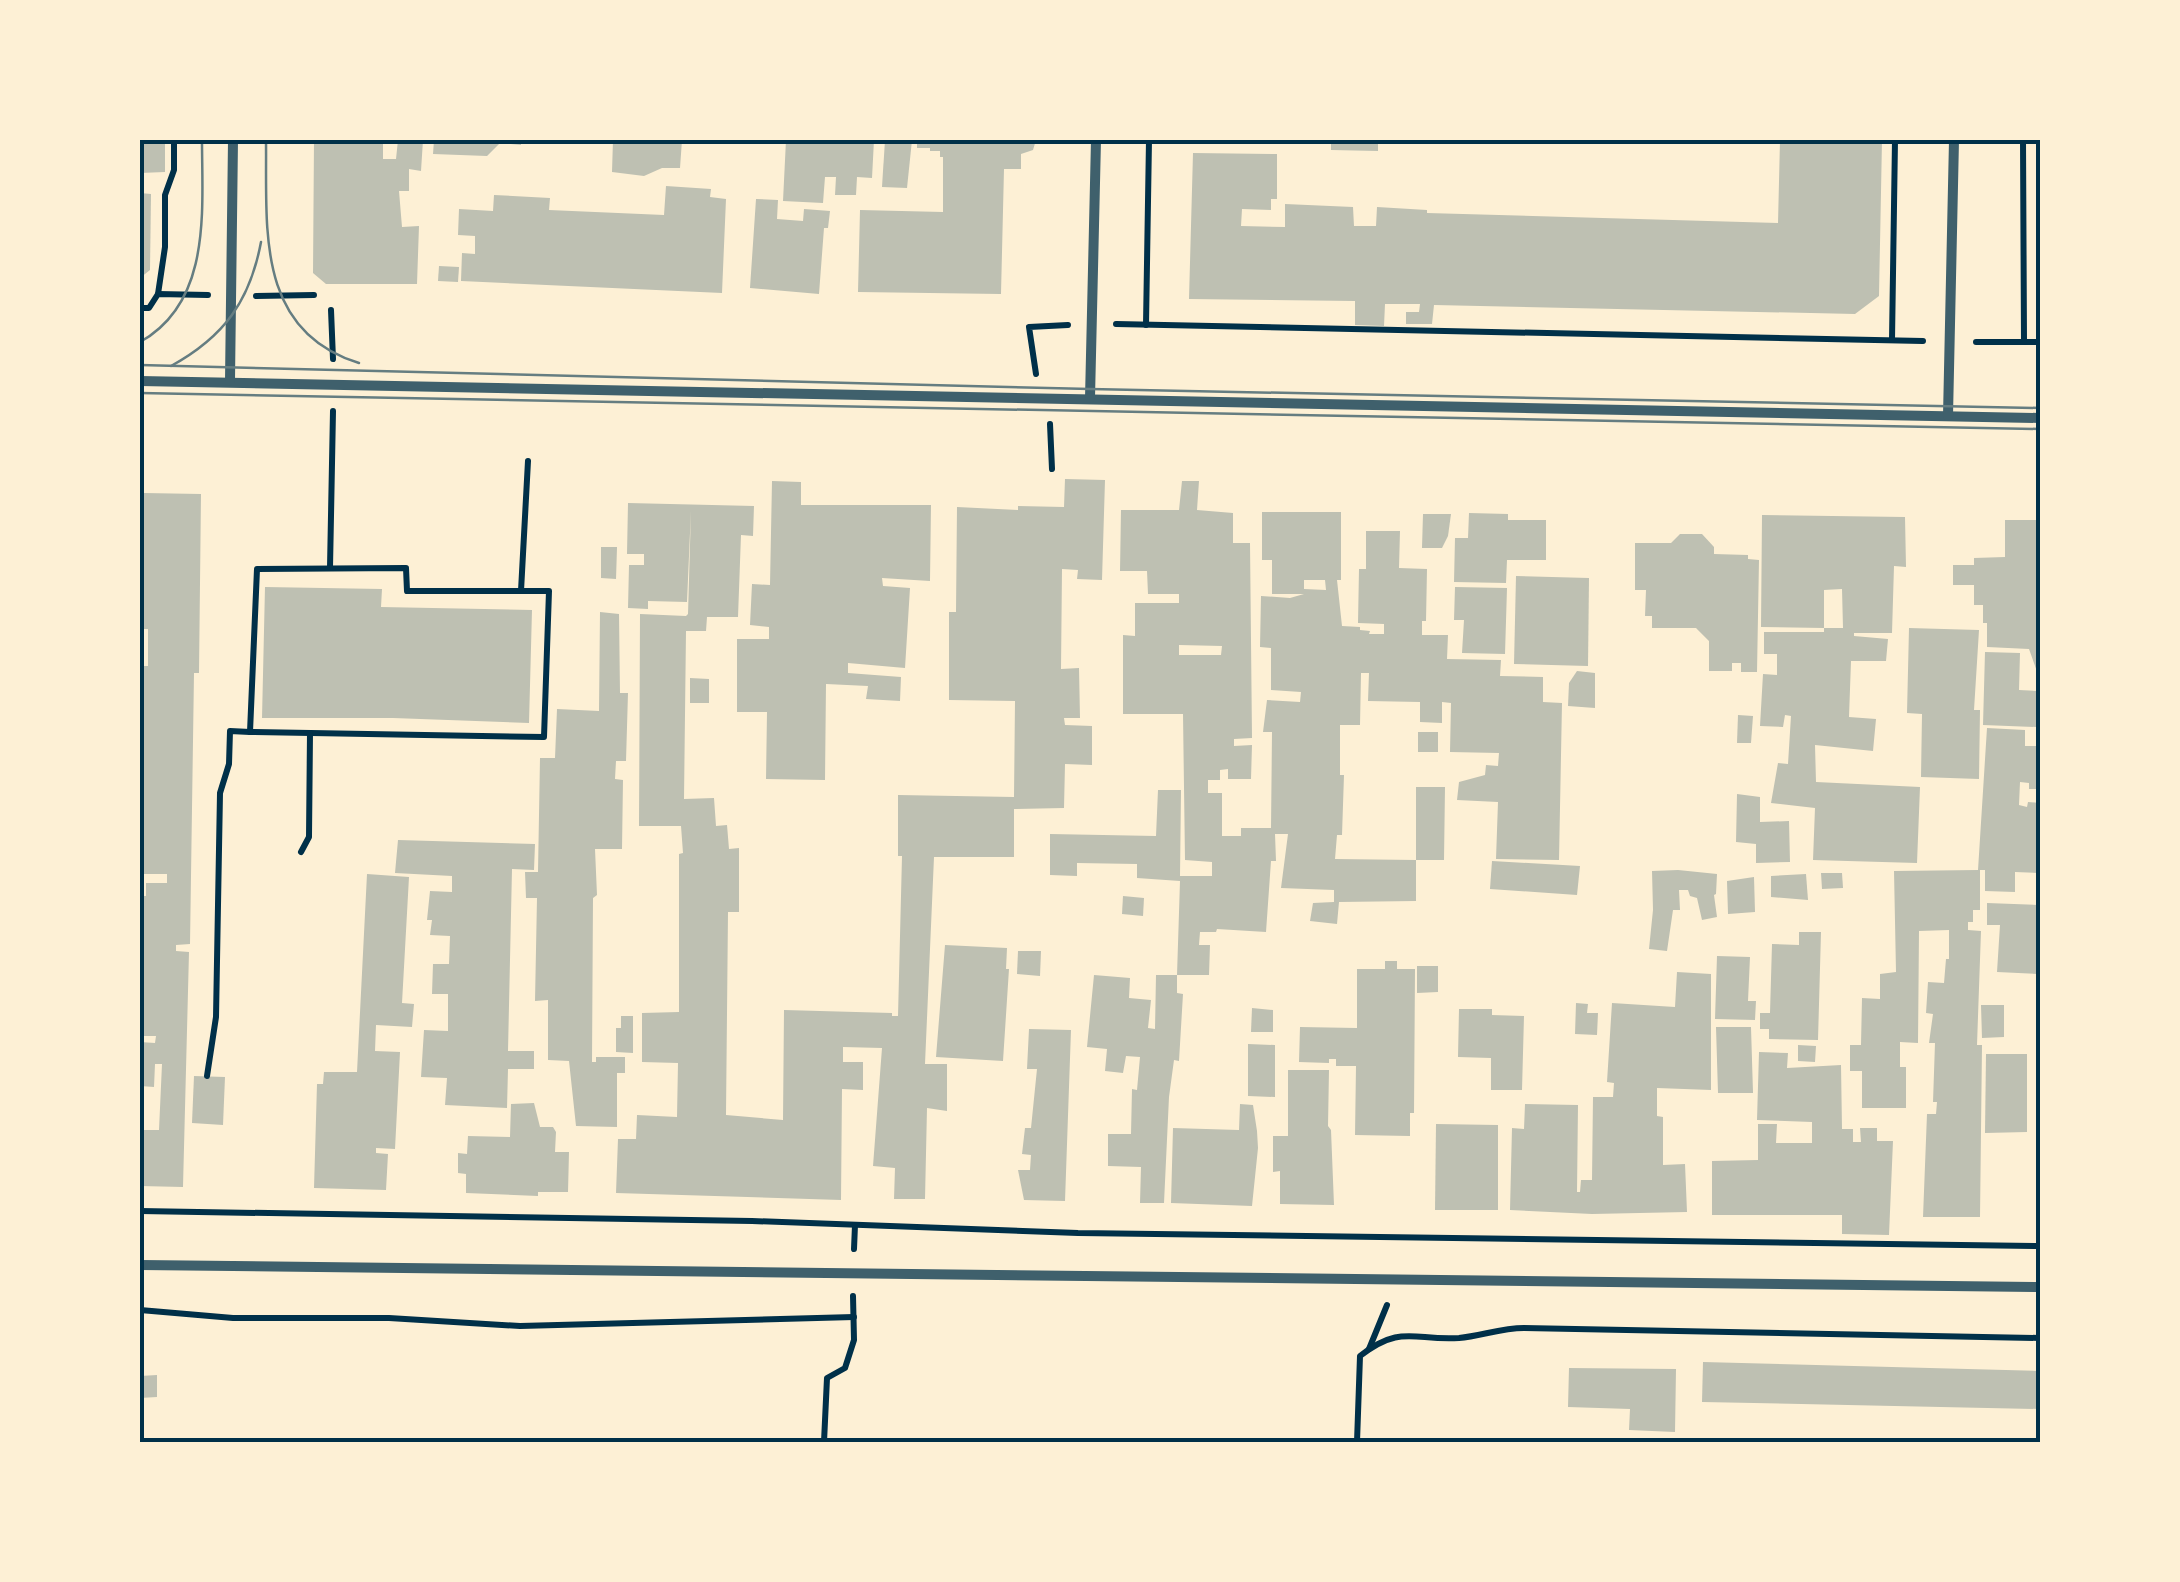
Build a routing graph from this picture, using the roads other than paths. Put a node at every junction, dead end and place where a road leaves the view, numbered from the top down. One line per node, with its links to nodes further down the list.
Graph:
1 (233, 140): 5 (street)
2 (1096, 140): 6 (street)
3 (1954, 140): 7 (street)
4 (140, 381): 5 (street)
5 (230, 381): 6 (street)
6 (1090, 398): 7 (street)
7 (1948, 416): 8 (street)
8 (2040, 418)
9 (140, 1264): 10 (street)
10 (2040, 1287)

